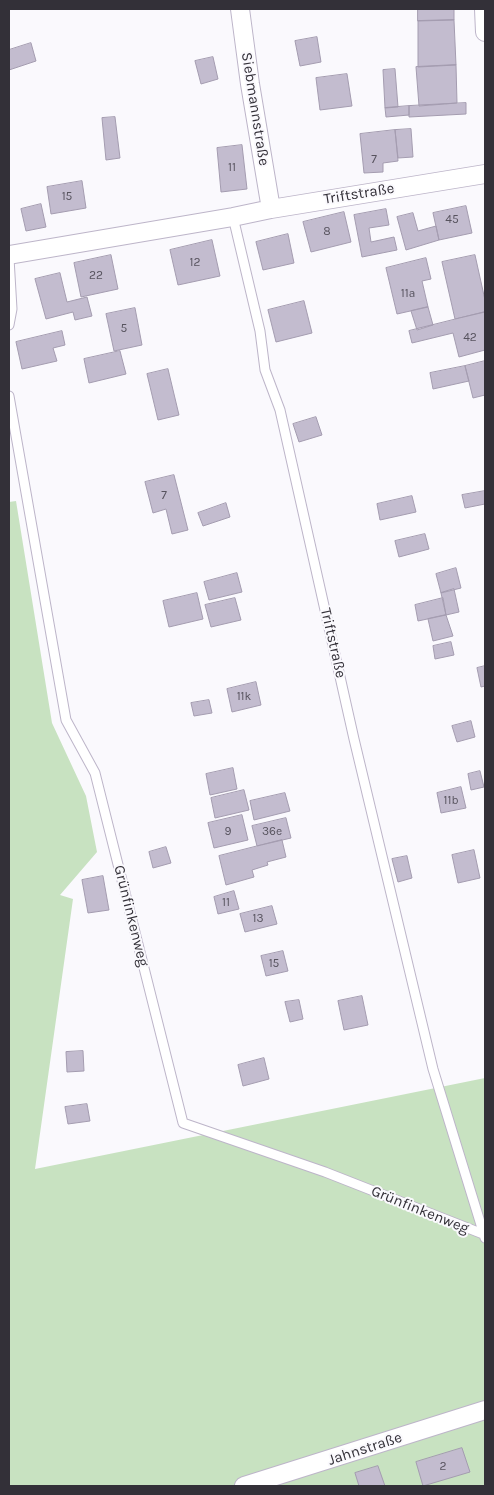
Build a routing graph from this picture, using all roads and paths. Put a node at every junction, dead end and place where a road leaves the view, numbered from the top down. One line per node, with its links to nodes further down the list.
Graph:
1 (240, 9): 5 (street, Siebmannstraße)
2 (484, 9): 3 (street)
3 (485, 32)
4 (485, 174): 5 (street, Triftstraße)
5 (271, 208): 6 (street, Triftstraße)
6 (233, 217): 7 (street, Triftstraße); 10 (lane, Triftstraße)
7 (9, 256): 8 (lane)
8 (9, 325)
9 (9, 396): 10 (lane, Grünfinkenweg)
10 (484, 1236)
11 (485, 1410): 12 (street, Jahnstraße)
12 (244, 1486)

